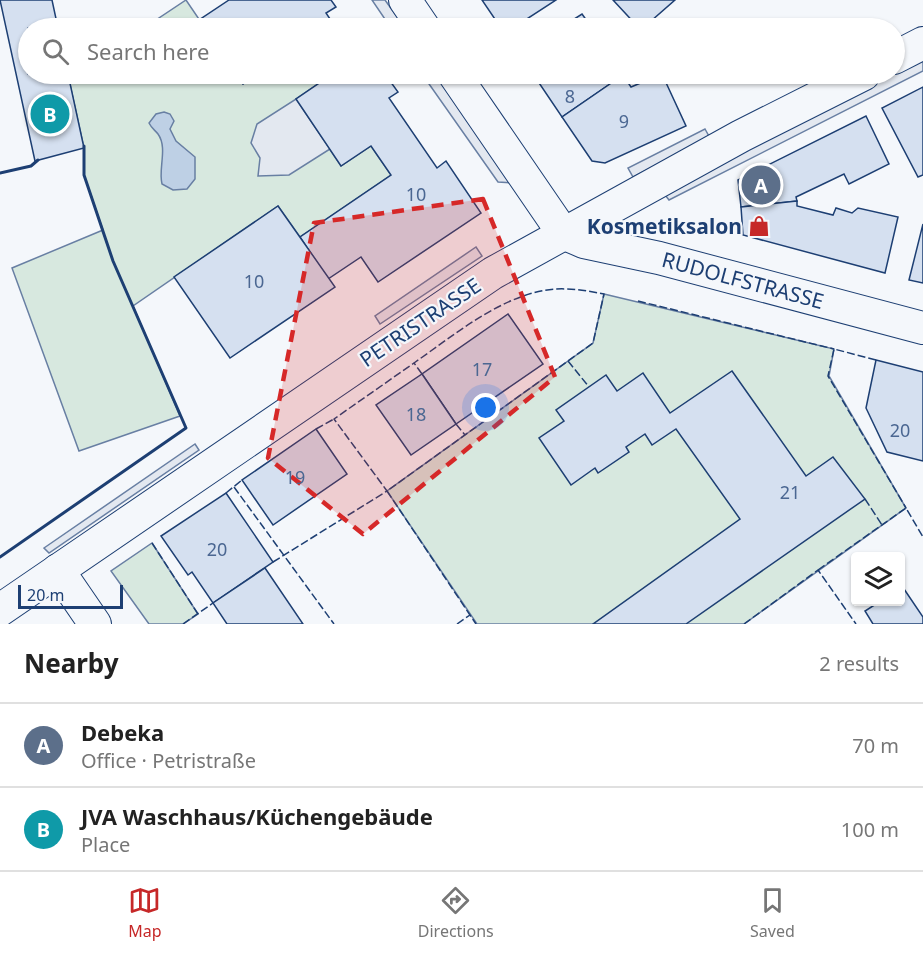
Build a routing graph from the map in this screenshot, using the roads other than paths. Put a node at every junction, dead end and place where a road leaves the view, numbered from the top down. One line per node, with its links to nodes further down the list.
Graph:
1 (405, 0): 2 (street)
2 (417, 18)
3 (923, 43): 4 (street)
4 (905, 52)
5 (461, 84): 7 (street)
6 (845, 84): 7 (street, PETRISTRASSE)
7 (563, 233): 8 (street, RUDOLFSTRASSE); 9 (street, PETRISTRASSE)
8 (923, 328)
9 (58, 570): 10 (street, PETRISTRASSE); 11 (street)
10 (0, 610)
11 (95, 624)

